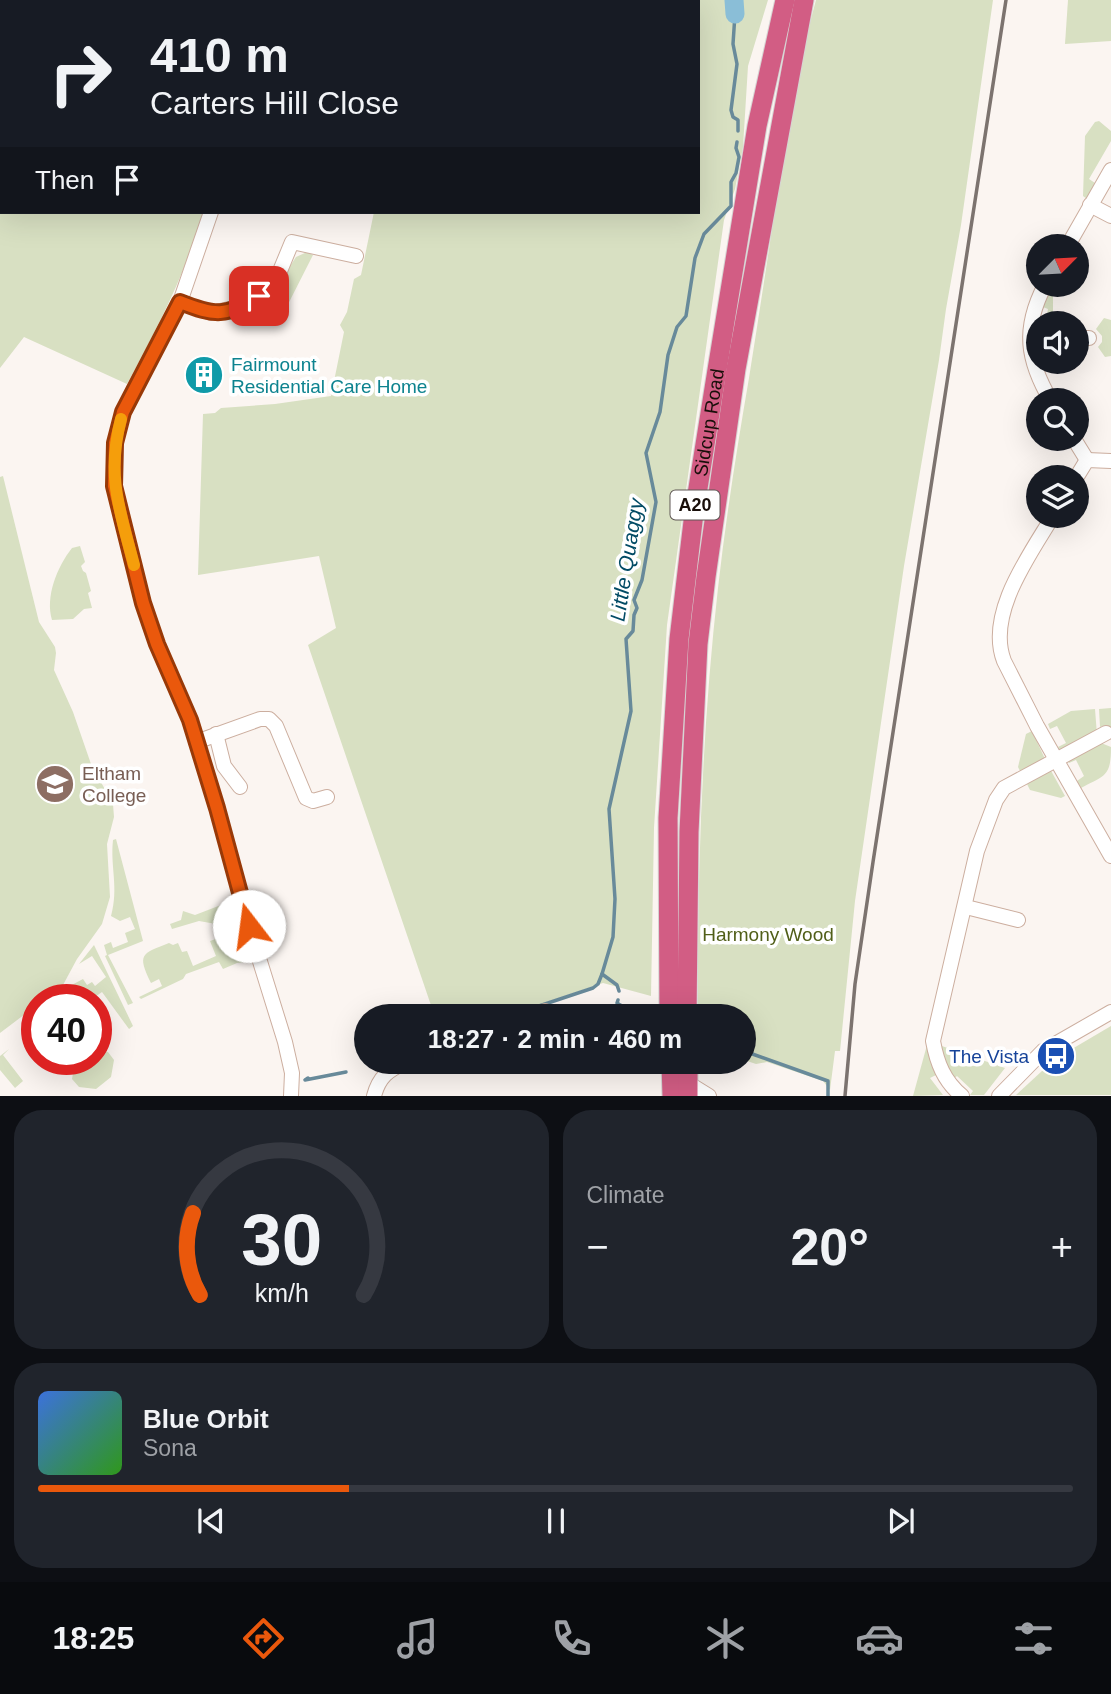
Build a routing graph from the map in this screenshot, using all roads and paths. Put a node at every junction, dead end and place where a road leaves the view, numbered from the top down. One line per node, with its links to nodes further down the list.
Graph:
1 (785, 0): 24 (highway, Sidcup Road / A20)
2 (804, 0): 25 (highway, Sidcup Road / A20)
3 (1111, 170): 4 (street)
4 (1090, 205): 6 (street); 7 (street)
5 (210, 214): 9 (street)
6 (1111, 216)
7 (1074, 234)
8 (356, 256): 9 (street)
9 (180, 302): 17 (street)
10 (1081, 451): 11 (street)
11 (1087, 460): 12 (street); 13 (street)
12 (1111, 461)
13 (1084, 465)
14 (1046, 528): 18 (street)
15 (1105, 733): 18 (street)
16 (216, 734): 17 (street); 19 (street); 20 (street)
17 (196, 742): 30 (street)
18 (1056, 759): 21 (street); 22 (street)
19 (240, 787)
20 (327, 797)
21 (1111, 856)
22 (966, 907): 23 (street); 34 (street)
23 (1018, 920)
24 (669, 1004)
25 (687, 1004)
26 (1111, 1012): 35 (street)
27 (384, 1074): 31 (street)
28 (671, 1074): 32 (highway)
29 (688, 1089): 33 (street)
30 (291, 1096)
31 (374, 1096)
32 (672, 1096)
33 (709, 1096)
34 (962, 1096)
35 (999, 1096)

